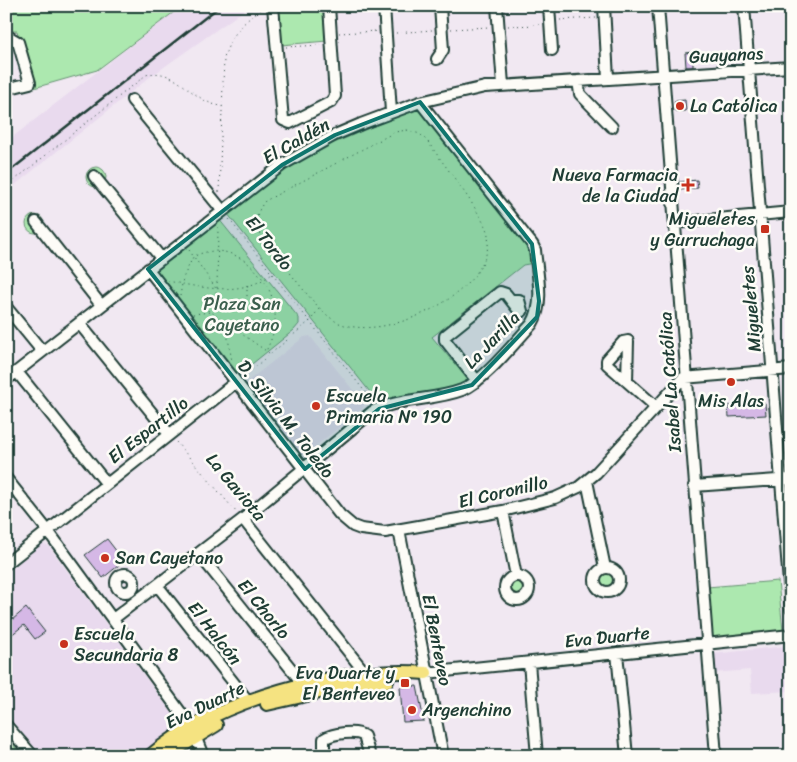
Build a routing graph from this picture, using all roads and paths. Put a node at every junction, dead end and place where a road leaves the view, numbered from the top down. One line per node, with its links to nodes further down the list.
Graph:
1 (265, 6): 30 (path)
2 (273, 6): 18 (street)
3 (329, 6): 17 (street)
4 (384, 6): 15 (street)
5 (440, 6): 14 (street)
6 (497, 6): 13 (street)
7 (549, 6): 12 (street)
8 (604, 6): 11 (street)
9 (658, 6): 23 (street, Isabel La Católica)
10 (744, 6): 22 (street, Migueletes)
11 (605, 17): 12 (path); 24 (street)
12 (550, 21): 13 (path); 19 (street)
13 (498, 27): 14 (path); 26 (street)
14 (442, 29): 15 (path); 20 (street)
15 (386, 30): 17 (path); 31 (street)
16 (6, 34): 27 (street)
17 (331, 39): 18 (path); 18 (street)
18 (277, 48)
19 (552, 50)
20 (437, 59)
21 (791, 68): 22 (street, Guayanas)
22 (748, 70): 23 (street, Guayanas); 37 (street, Migueletes)
23 (664, 75): 24 (street, El Caldén); 39 (street, Isabel La Católica)
24 (608, 79): 25 (street, El Caldén)
25 (578, 81): 26 (street, El Caldén); 32 (street)
26 (503, 85): 29 (street, El Caldén)
27 (6, 89)
28 (132, 100): 35 (street)
29 (420, 102): 31 (street, El Caldén); 72 (street, La Jarilla)
30 (223, 106): 34 (path); 35 (path)
31 (391, 112): 35 (street, El Caldén)
32 (612, 127)
33 (94, 176): 43 (street)
34 (6, 186)
35 (219, 209): 40 (street, El Caldén); 41 (path); 45 (path, El Tordo)
36 (791, 212): 37 (street)
37 (759, 215): 39 (street); 68 (street, Migueletes)
38 (36, 222): 53 (street)
39 (675, 223): 70 (street, Isabel La Católica)
40 (182, 241): 42 (path); 43 (street, El Caldén)
41 (218, 250): 42 (path); 47 (path); 50 (path)
42 (194, 257): 48 (path); 50 (path)
43 (161, 258): 44 (street, El Caldén)
44 (148, 269): 46 (street, D. Silvia M. Toledo); 53 (street, El Caldén)
45 (273, 274): 47 (path); 60 (path, El Tordo)
46 (155, 278): 48 (path); 57 (street, D. Silvia M. Toledo)
47 (264, 281): 49 (path); 63 (path)
48 (182, 284): 50 (path); 57 (path)
49 (247, 285): 50 (path); 51 (path)
50 (217, 290): 56 (path)
51 (247, 299)
52 (511, 300): 72 (street)
53 (101, 305): 61 (street, El Caldén)
54 (6, 307): 64 (street)
55 (320, 308): 55 (path); 60 (path)
56 (207, 312): 57 (path); 58 (path)
57 (184, 315): 74 (street, D. Silvia M. Toledo)
58 (217, 316): 62 (path); 66 (path)
59 (243, 320): 62 (path)
60 (310, 321): 65 (path); 78 (path, El Tordo)
61 (79, 323): 64 (street, El Caldén); 79 (street)
62 (240, 332): 63 (path)
63 (266, 351): 65 (path)
64 (42, 352): 69 (street, El Caldén)
65 (270, 354): 74 (path)
66 (233, 364)
67 (791, 369): 68 (street)
68 (772, 371): 70 (street); 82 (street, Migueletes)
69 (17, 372): 71 (street, El Caldén); 84 (street)
70 (686, 377): 75 (street, El Coronillo); 76 (street, Isabel La Católica)
71 (6, 380)
72 (477, 381): 78 (street, La Jarilla)
73 (627, 381): 77 (street)
74 (236, 382): 79 (street, El Espartillo); 80 (street, D. Silvia M. Toledo)
75 (667, 393): 76 (street); 77 (street, El Coronillo)
76 (688, 398): 85 (street, Isabel La Católica)
77 (655, 406): 83 (street, El Coronillo)
78 (379, 409): 80 (street, La Jarilla)
79 (169, 434): 84 (street, El Espartillo); 87 (path, La Gaviota)
80 (305, 469): 87 (street, La Jarilla); 88 (street, D. Silvia M. Toledo)
81 (6, 478): 89 (street)
82 (786, 479): 85 (street); 97 (street, Migueletes)
83 (587, 481): 86 (street, El Coronillo); 92 (street)
84 (106, 484): 89 (street, El Espartillo)
85 (694, 486): 100 (street, Isabel La Católica)
86 (503, 511): 88 (street, El Coronillo); 93 (street)
87 (243, 519): 90 (street, La Jarilla); 104 (street, La Gaviota)
88 (399, 530): 103 (street, El Benteveo)
89 (48, 531): 91 (street, El Espartillo); 98 (street)
90 (199, 554): 94 (street, La Jarilla); 105 (street, El Chorlo)
91 (6, 564)
92 (605, 568)
93 (516, 576)
94 (157, 585): 96 (street, La Jarilla); 106 (street, El Halcón)
95 (131, 591): 96 (street)
96 (138, 600): 98 (street, La Jarilla)
97 (791, 609)
98 (113, 619): 108 (street)
99 (791, 635): 100 (street, Eva Duarte)
100 (707, 643): 101 (street, Eva Duarte); 118 (street, Isabel La Católica)
101 (617, 653): 102 (street, Eva Duarte); 117 (street)
102 (529, 663): 103 (street, Eva Duarte); 116 (street)
103 (426, 673): 104 (main road, Eva Duarte); 108 (main road, Eva Duarte); 115 (street, El Benteveo)
104 (366, 674): 105 (main road, Eva Duarte)
105 (304, 685): 106 (main road, Eva Duarte)
106 (248, 701): 108 (main road, Eva Duarte)
107 (6, 725): 109 (street)
108 (194, 732): 110 (main road, Eva Duarte); 111 (main road, Eva Duarte); 112 (street)
109 (33, 756)
110 (150, 756)
111 (165, 756)
112 (203, 756)
113 (324, 756): 114 (street)
114 (370, 756)
115 (443, 756)
116 (537, 756)
117 (627, 756)
118 (716, 756)

